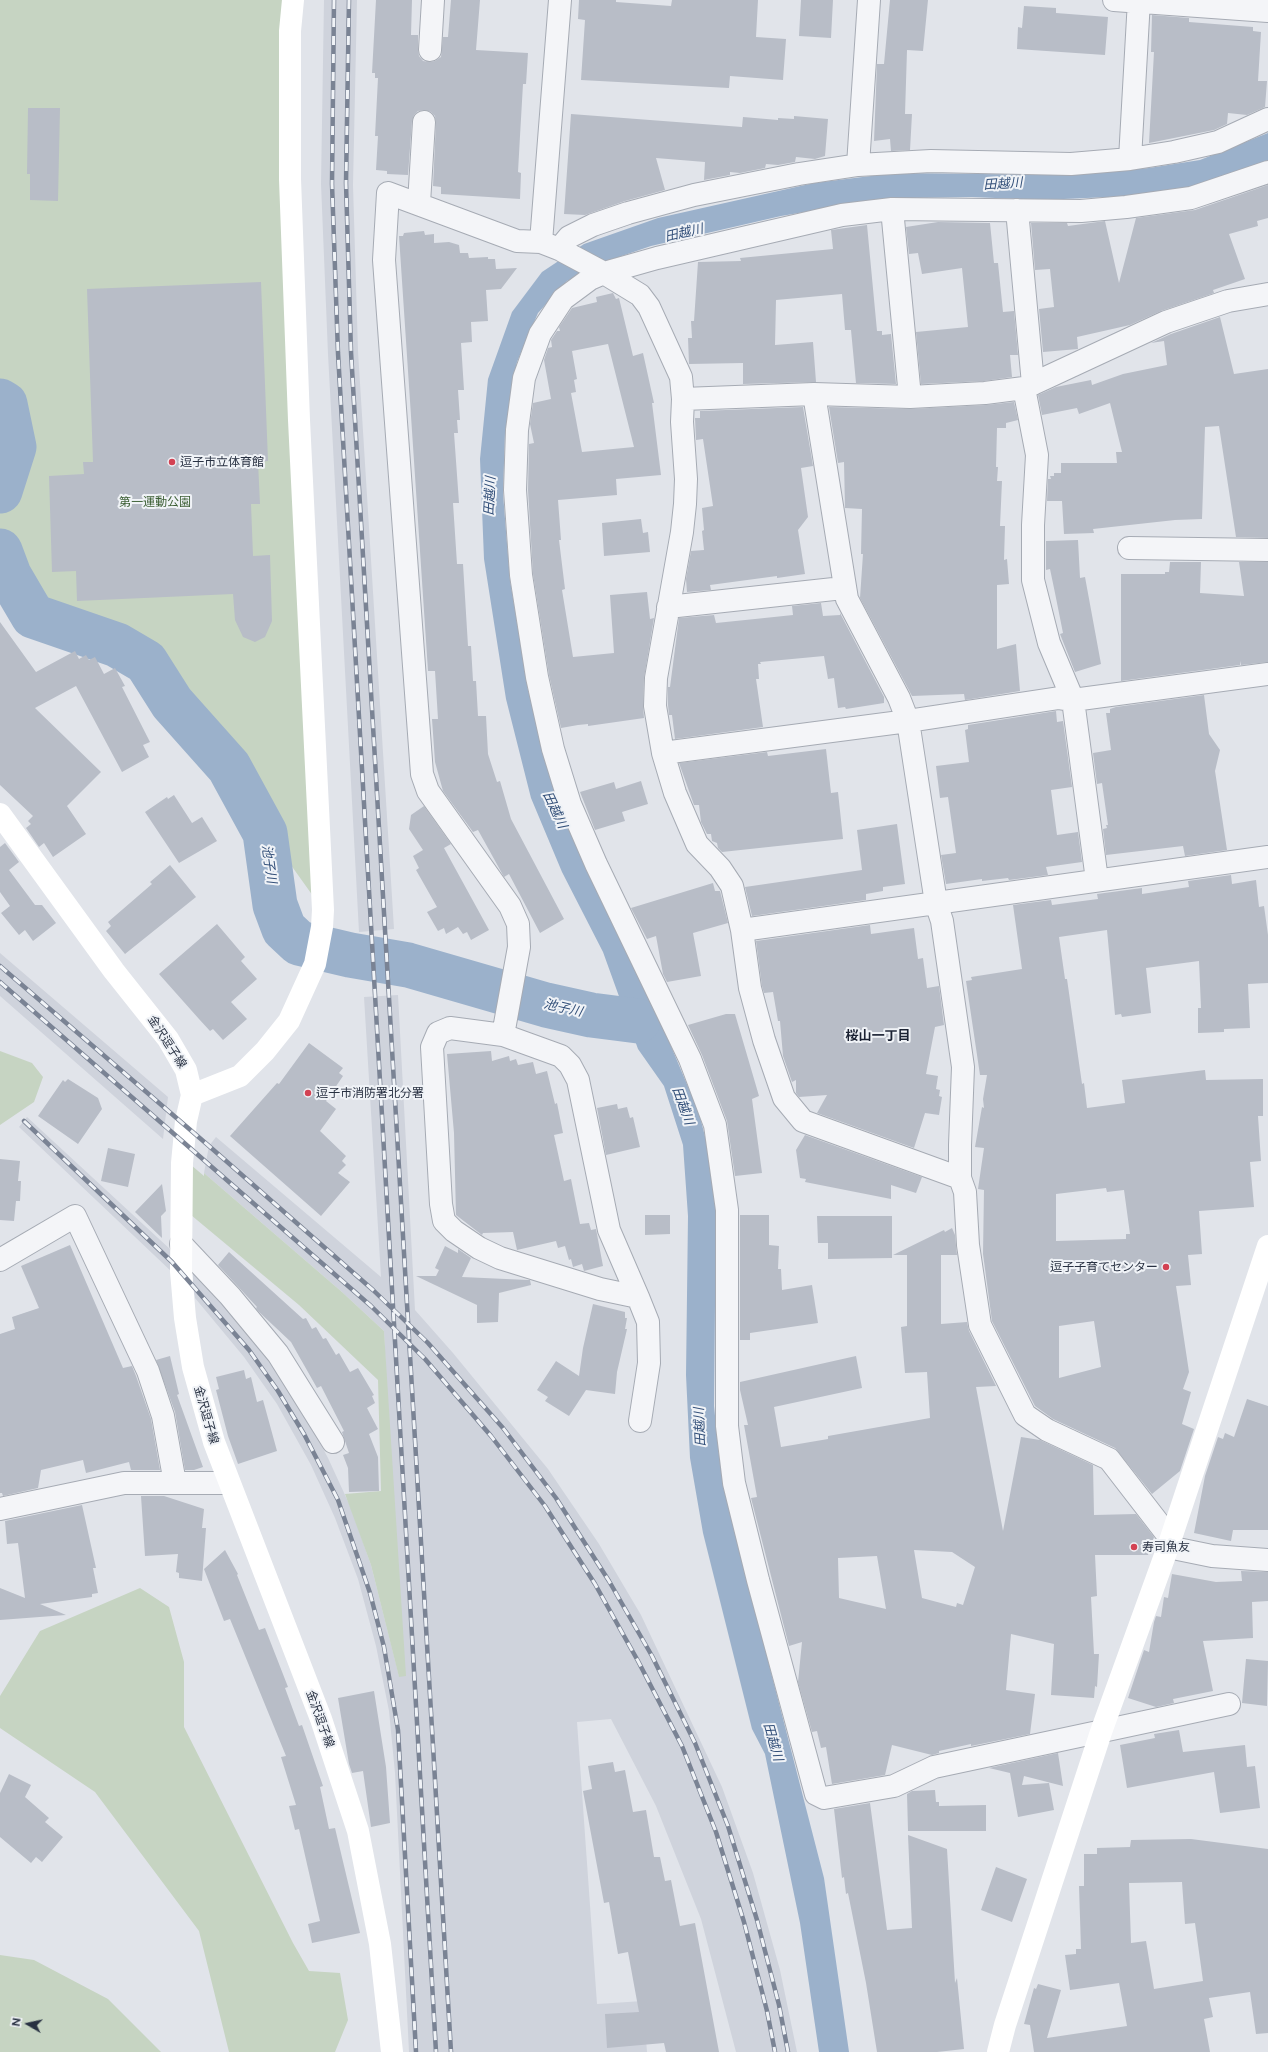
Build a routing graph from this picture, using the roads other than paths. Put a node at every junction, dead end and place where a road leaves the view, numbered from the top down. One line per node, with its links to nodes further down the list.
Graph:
1 (293, 0): 38 (street)
2 (433, 0): 8 (street)
3 (560, 0): 17 (street)
4 (870, 0): 12 (street)
5 (1114, 0): 6 (street)
6 (1139, 1): 7 (street); 11 (street)
7 (1268, 11)
8 (430, 50)
9 (1268, 119): 11 (street)
10 (424, 122): 14 (street)
11 (1130, 159): 12 (street)
12 (858, 165): 17 (street)
13 (1268, 172): 16 (street)
14 (420, 203): 17 (street); 37 (street)
15 (892, 209): 16 (street); 18 (street); 22 (street)
16 (1017, 210): 20 (street)
17 (554, 247): 18 (street)
18 (601, 271): 23 (street); 52 (street)
19 (1268, 294): 20 (street)
20 (1028, 386): 22 (street); 29 (street)
21 (814, 394): 22 (street); 23 (street); 26 (street)
22 (910, 397)
23 (683, 399): 27 (street)
24 (1129, 548): 25 (street)
25 (1268, 550)
26 (843, 588): 27 (street); 30 (street)
27 (668, 607): 31 (street)
28 (1268, 674): 29 (street)
29 (1073, 700): 30 (street); 34 (street)
30 (908, 721): 31 (street); 35 (street)
31 (663, 753): 36 (street)
32 (0, 814): 38 (street, 金沢逗子線)
33 (1268, 857): 34 (street)
34 (1097, 880): 35 (street)
35 (936, 903): 36 (street); 39 (street)
36 (742, 930): 39 (street)
37 (503, 1035): 43 (street); 43 (street)
38 (192, 1095): 40 (street, 金沢逗子線)
39 (960, 1178): 49 (street)
40 (181, 1244): 45 (street); 47 (street, 金沢逗子線)
41 (1268, 1246): 49 (street)
42 (0, 1260): 46 (street)
43 (638, 1297): 44 (street)
44 (640, 1420)
45 (333, 1442)
46 (175, 1483): 47 (street); 48 (street)
47 (228, 1483): 53 (street, 金沢逗子線)
48 (0, 1508)
49 (1169, 1542): 50 (street); 52 (street)
50 (1268, 1560)
51 (1229, 1704): 52 (street)
52 (1102, 1732): 54 (street)
53 (392, 2052)
54 (998, 2052)

